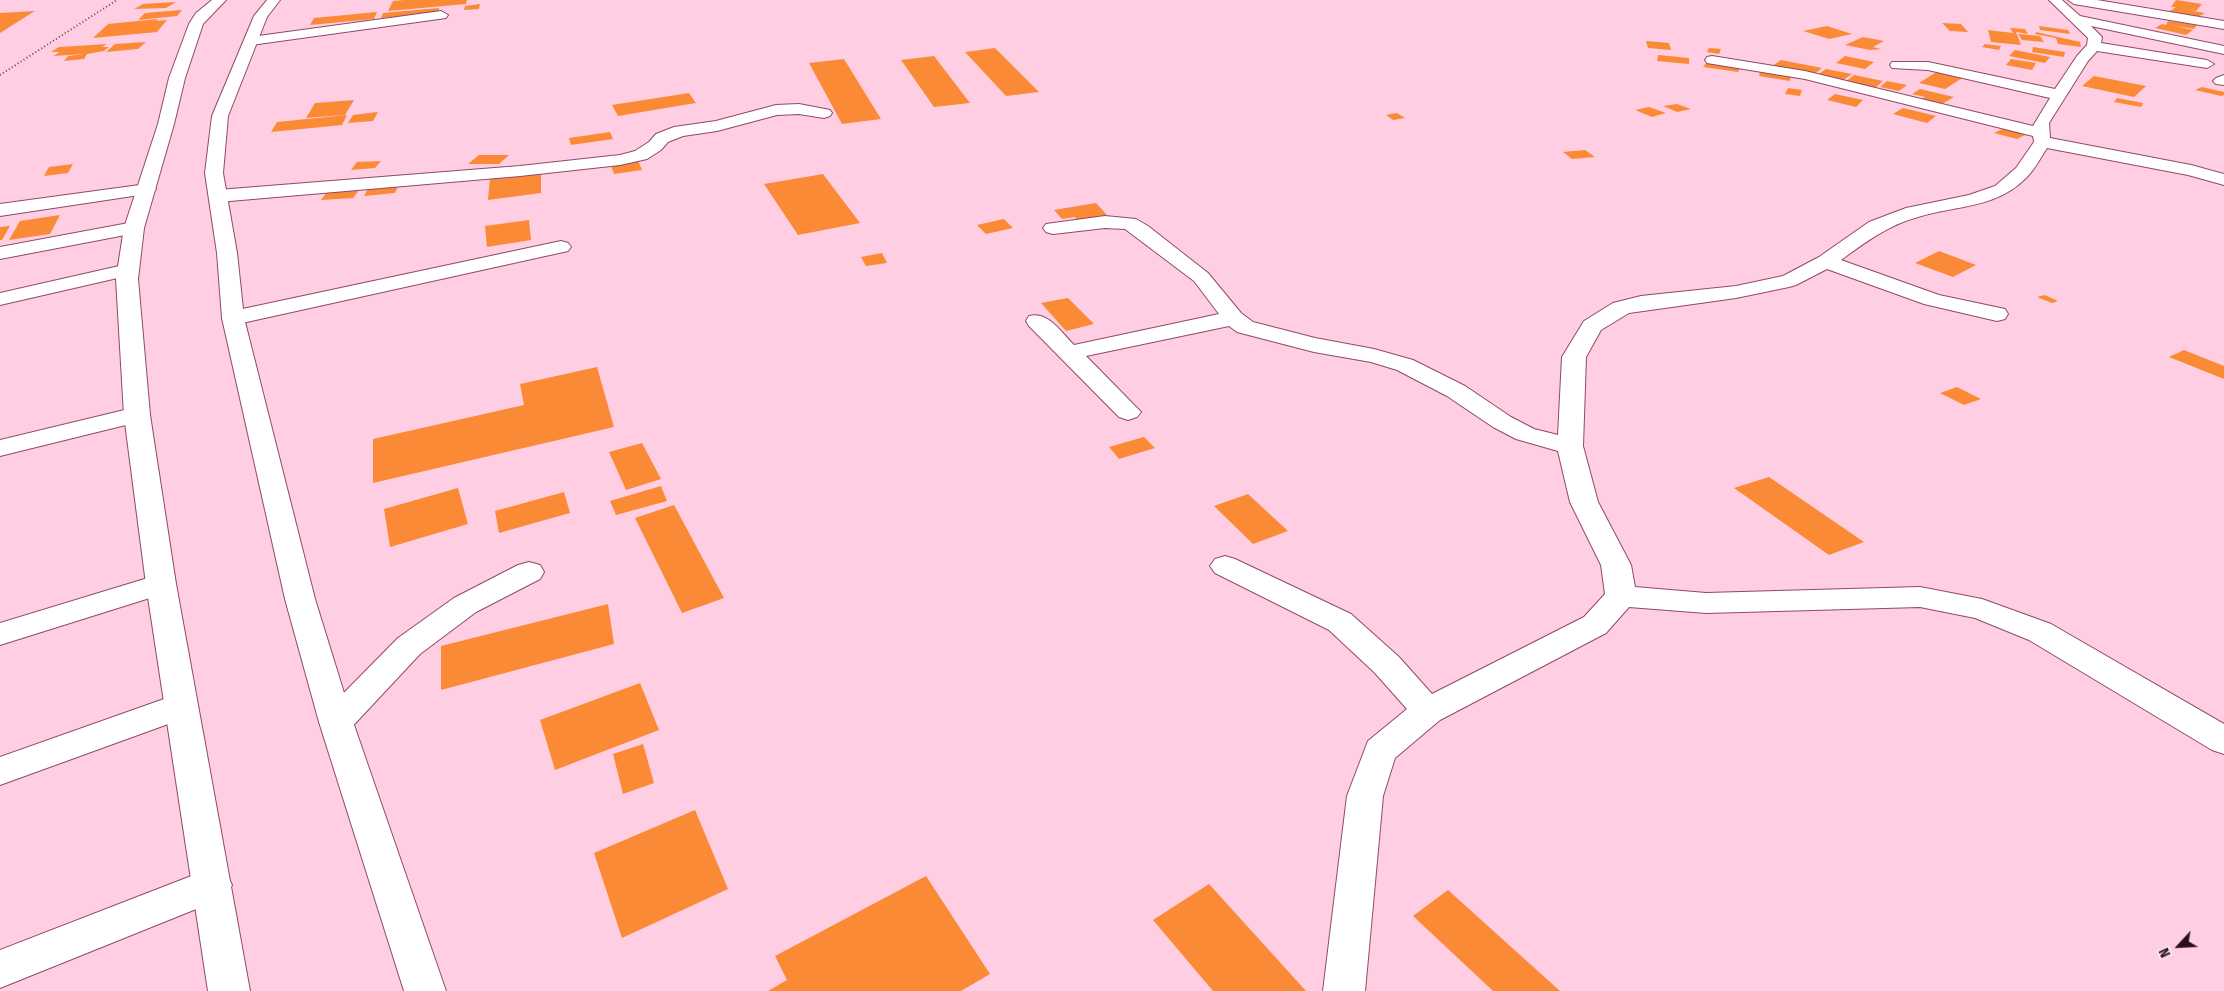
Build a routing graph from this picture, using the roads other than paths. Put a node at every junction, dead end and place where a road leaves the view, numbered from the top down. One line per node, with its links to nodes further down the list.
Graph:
1 (220, 0): 17 (street)
2 (274, 0): 9 (street)
3 (2055, 0): 4 (street)
4 (2074, 9): 6 (street); 7 (street); 8 (street)
5 (440, 15): 9 (street)
6 (2224, 25)
7 (2094, 46): 12 (street); 13 (street)
8 (2224, 50)
9 (245, 55): 18 (street)
10 (1712, 60): 15 (street)
11 (1897, 65): 13 (street)
12 (2223, 76)
13 (2059, 95): 15 (street)
14 (824, 113): 18 (street)
15 (2042, 137): 16 (street); 24 (street)
16 (2224, 180)
17 (147, 188): 19 (street); 20 (street)
18 (218, 196): 28 (street)
19 (0, 210)
20 (134, 228): 23 (street); 25 (street)
21 (1053, 228): 29 (street)
22 (561, 247): 28 (street)
23 (0, 253)
24 (1826, 262): 27 (street); 34 (street)
25 (128, 270): 26 (street); 33 (street)
26 (0, 299)
27 (1997, 314)
28 (233, 318): 43 (street)
29 (1233, 318): 31 (street); 34 (street)
30 (1037, 321): 31 (street)
31 (1069, 353): 32 (street)
32 (1128, 412)
33 (137, 416): 35 (street); 38 (street)
34 (1570, 446): 39 (street)
35 (0, 448)
36 (1225, 566): 42 (street)
37 (529, 572): 43 (street)
38 (161, 584): 40 (street); 41 (street)
39 (1621, 596): 42 (street); 44 (street)
40 (0, 634)
41 (180, 706): 45 (street); 46 (street)
42 (1428, 711): 50 (street)
43 (336, 722): 49 (street)
44 (2224, 741)
45 (0, 771)
46 (212, 885): 47 (street); 48 (street)
47 (0, 969)
48 (229, 991)
49 (425, 991)
50 (1344, 991)

